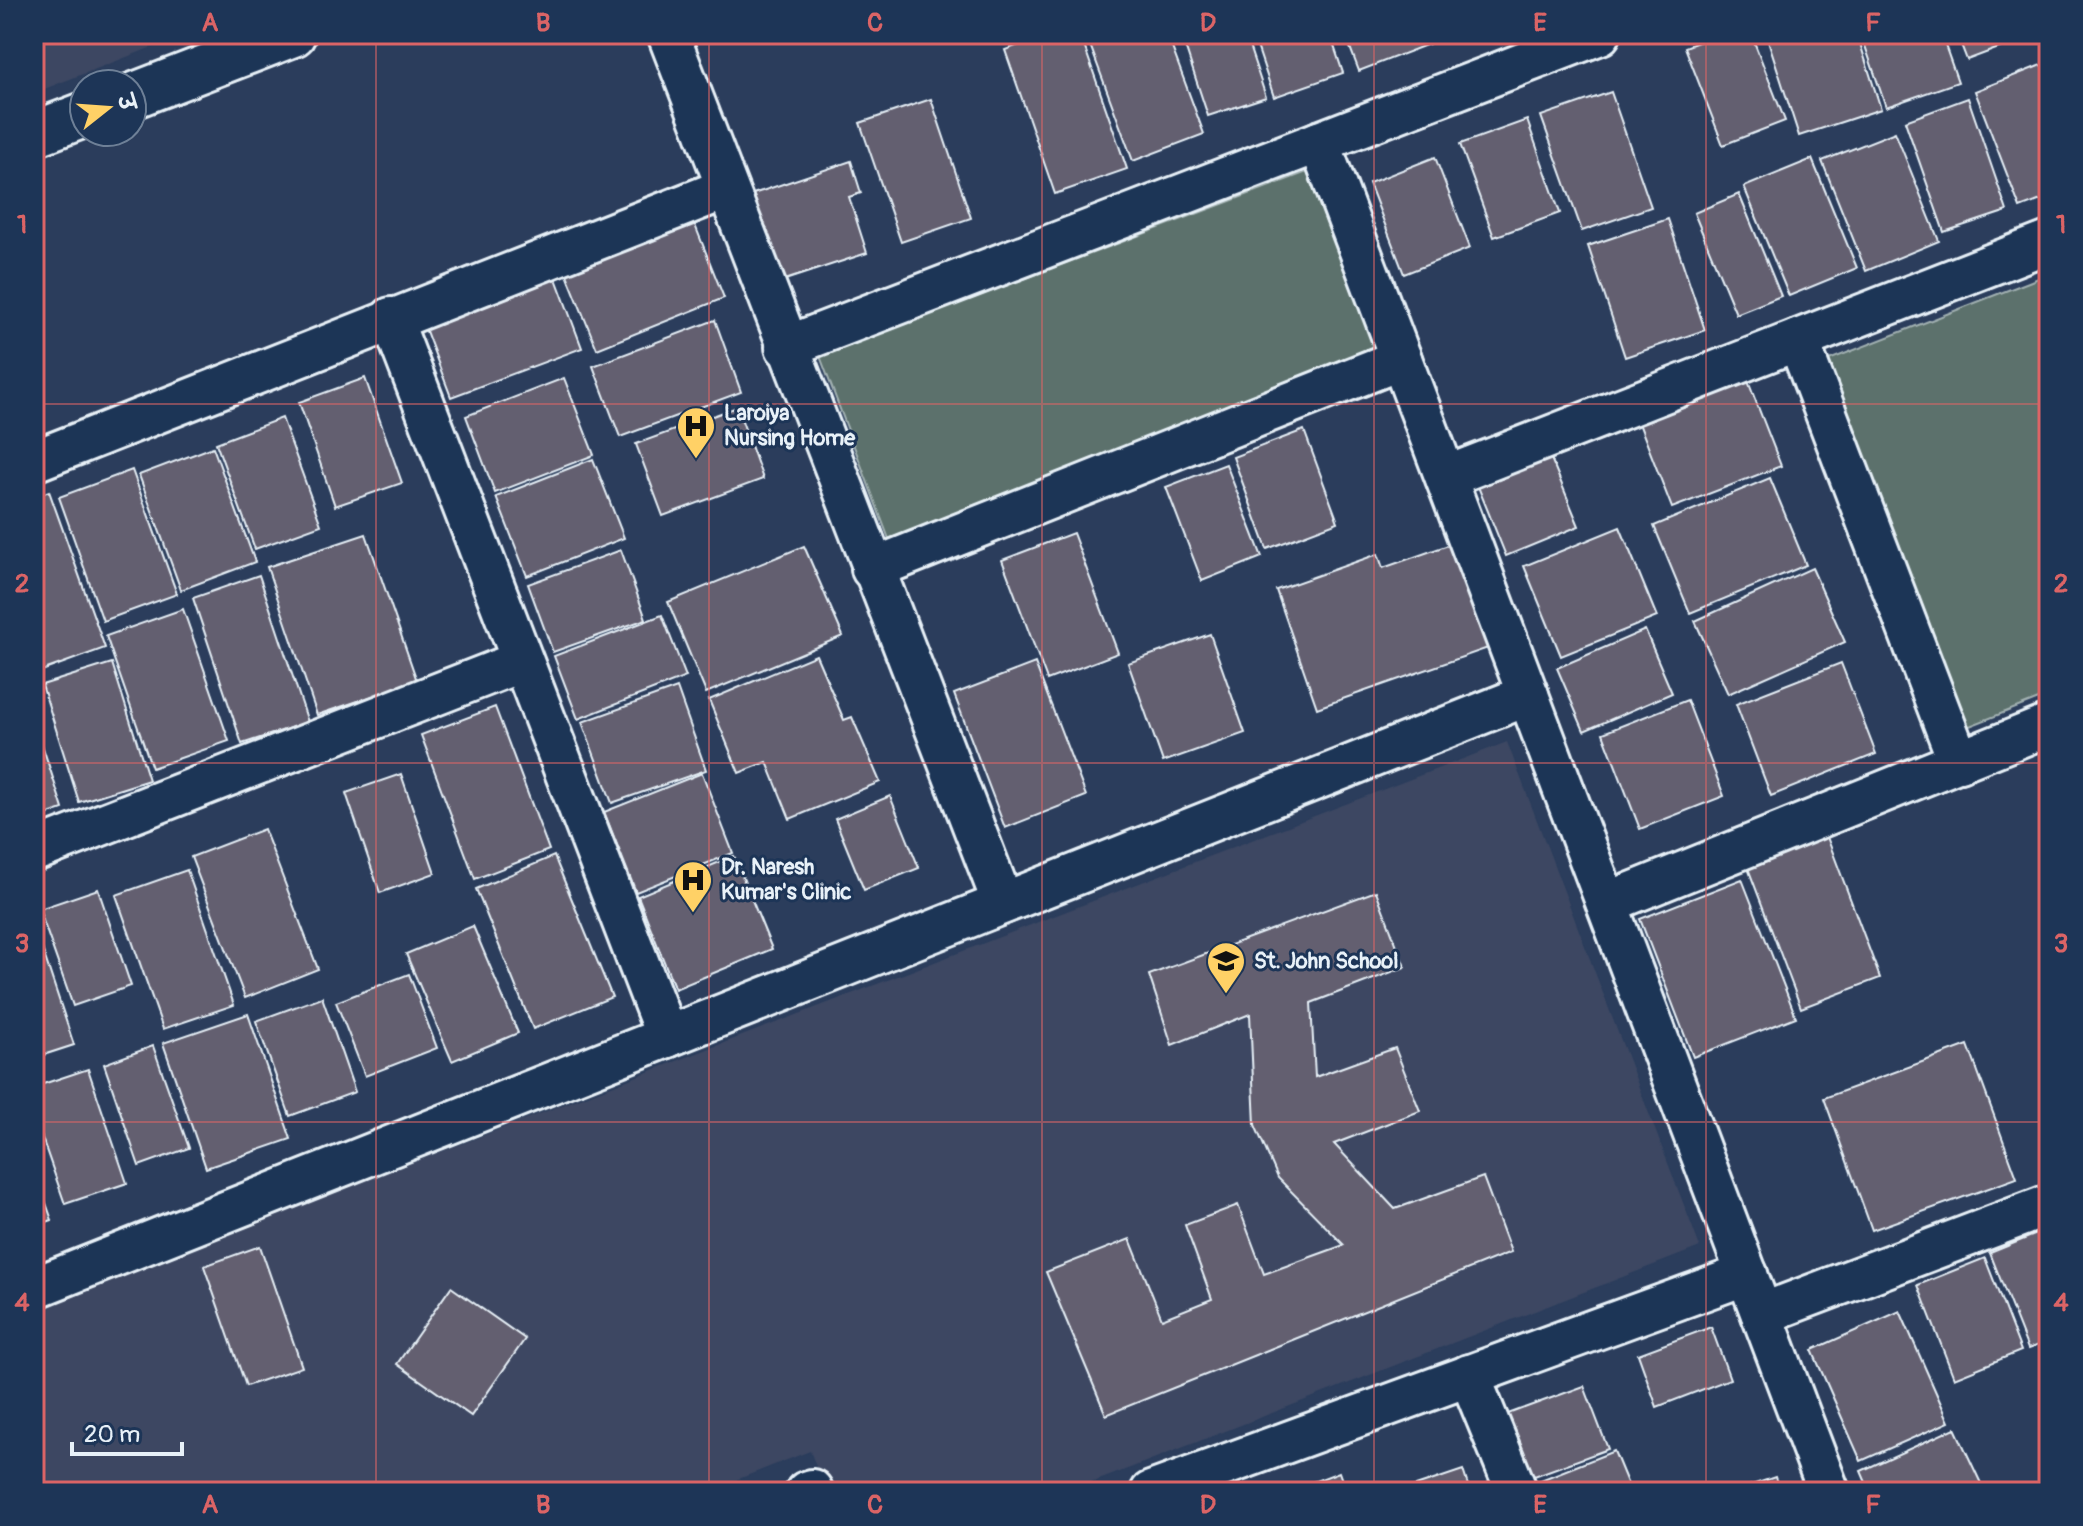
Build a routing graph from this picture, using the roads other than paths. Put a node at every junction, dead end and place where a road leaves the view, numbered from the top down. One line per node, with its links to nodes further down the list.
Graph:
1 (293, 34): 4 (street)
2 (668, 34): 8 (street)
3 (1600, 34): 7 (street)
4 (148, 90)
5 (68, 121): 6 (street)
6 (34, 134)
7 (1319, 142): 12 (street); 13 (street)
8 (725, 189): 10 (street); 12 (street)
9 (2049, 242): 11 (street)
10 (391, 318): 14 (street); 17 (street)
11 (1798, 340): 15 (street); 20 (street)
12 (786, 347): 16 (street)
13 (1401, 359): 15 (street); 16 (street)
14 (34, 461)
15 (1446, 477): 18 (street)
16 (872, 569): 22 (street)
17 (522, 661): 21 (street); 24 (street)
18 (1528, 695): 22 (street); 23 (street)
19 (2049, 725): 20 (street)
20 (1959, 762): 23 (street)
21 (34, 851)
22 (1003, 903): 24 (street)
23 (1607, 903): 26 (street)
24 (667, 1037): 27 (street)
25 (2049, 1205): 28 (street)
26 (1747, 1274): 28 (street); 29 (street)
27 (34, 1288)
28 (1762, 1314): 32 (street)
29 (1469, 1375): 30 (street); 31 (street)
30 (1151, 1492)
31 (1517, 1492)
32 (1829, 1492)

